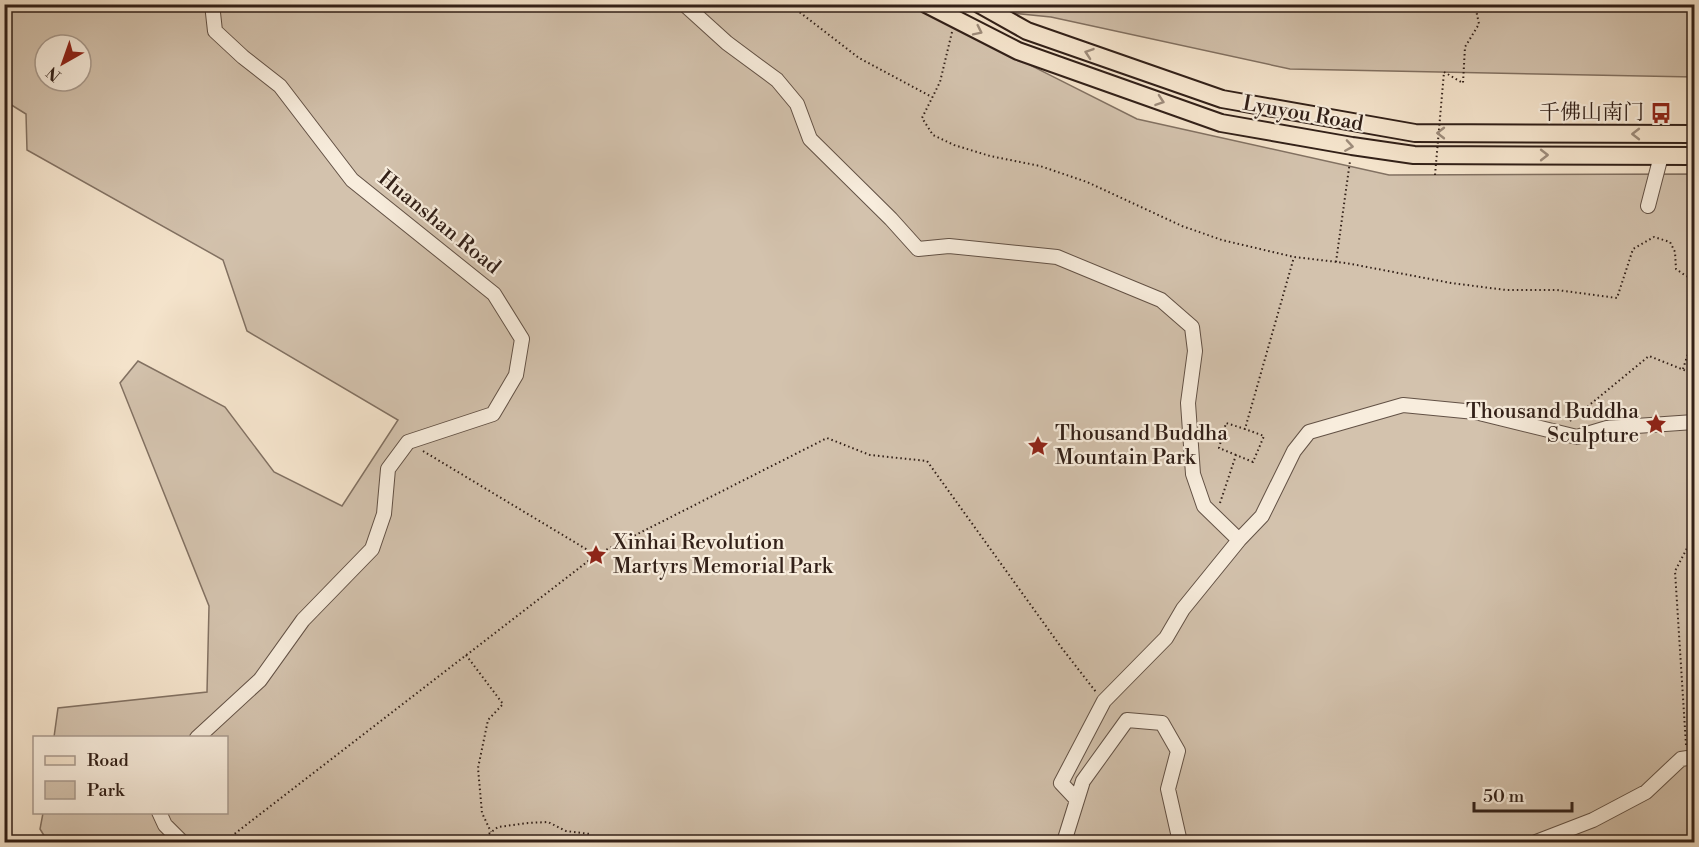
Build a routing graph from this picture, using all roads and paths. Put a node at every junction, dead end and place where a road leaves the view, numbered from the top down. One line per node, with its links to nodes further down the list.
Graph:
1 (212, 4): 24 (lane, Huanshan Road)
2 (684, 4): 26 (lane)
3 (789, 4): 8 (path)
4 (926, 4): 7 (main road, Lyuyou Road)
5 (979, 4): 9 (main road, Lyuyou Road, one-way to 5)
6 (1485, 4): 13 (path, bridge)
7 (954, 20): 8 (path); 10 (main road, Lyuyou Road, one-way to 10)
8 (932, 97): 15 (path)
9 (1695, 134)
10 (1352, 146): 11 (main road, Lyuyou Road, one-way to 11); 16 (path)
11 (1661, 156): 12 (main road, Lyuyou Road); 14 (lane)
12 (1695, 156)
13 (1436, 175)
14 (1648, 206)
15 (1294, 257): 16 (path); 22 (path)
16 (1336, 262): 17 (path)
17 (1695, 279)
18 (1695, 335): 19 (path)
19 (1683, 369): 20 (path); 23 (path)
20 (1695, 374)
21 (1695, 422): 23 (lane)
22 (1245, 429): 25 (path); 25 (path)
23 (1557, 432): 28 (lane)
24 (408, 442): 29 (path); 32 (lane)
25 (1236, 455): 26 (path)
26 (1215, 517): 28 (lane)
27 (1695, 535): 33 (path)
28 (1239, 540): 31 (lane)
29 (596, 555): 30 (path); 31 (path)
30 (466, 655): 37 (path); 39 (path)
31 (1104, 701): 35 (lane)
32 (199, 736)
33 (1691, 757): 34 (path); 44 (lane)
34 (1695, 792)
35 (1077, 801): 42 (lane); 43 (lane)
36 (160, 814): 38 (lane)
37 (490, 832): 40 (path); 41 (path)
38 (182, 843)
39 (224, 843)
40 (478, 843)
41 (589, 843)
42 (1064, 843)
43 (1180, 843)
44 (1536, 843)

